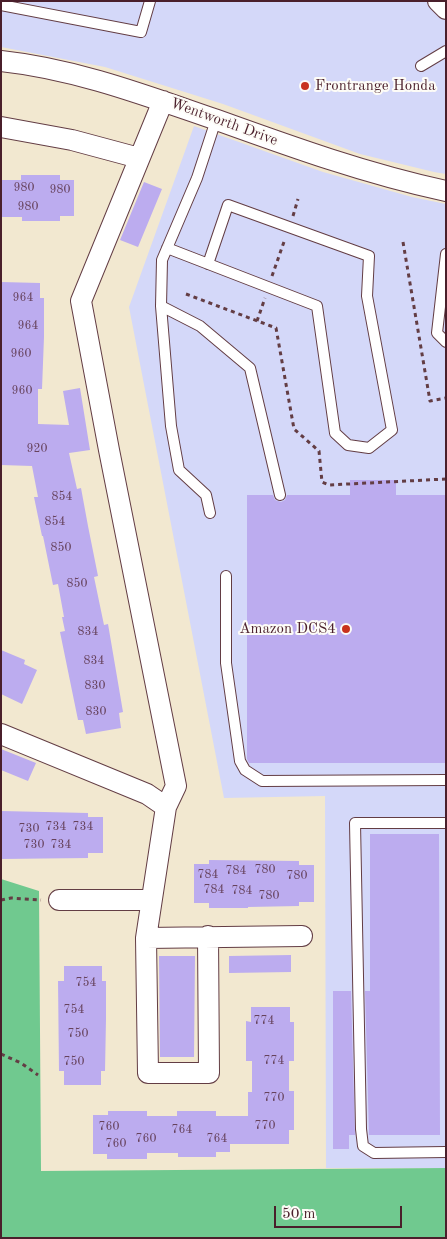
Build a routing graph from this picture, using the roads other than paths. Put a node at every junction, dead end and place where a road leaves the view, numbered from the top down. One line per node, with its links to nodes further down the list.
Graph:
1 (150, 1): 3 (lane)
2 (438, 1): 4 (street)
3 (1, 5)
4 (446, 9)
5 (446, 51): 7 (lane)
6 (1, 61): 8 (street, Wentworth Drive)
7 (421, 66)
8 (163, 101): 9 (street, Wentworth Drive); 11 (street)
9 (216, 120): 12 (street, Wentworth Drive); 13 (lane)
10 (1, 127): 11 (street)
11 (140, 158): 23 (street)
12 (446, 191)
13 (168, 248): 15 (lane); 16 (lane)
14 (446, 254): 17 (lane)
15 (208, 264): 15 (lane)
16 (161, 306): 18 (lane); 19 (lane)
17 (446, 342)
18 (280, 495)
19 (210, 513)
20 (226, 576): 22 (lane)
21 (1, 734): 23 (street)
22 (446, 780)
23 (166, 807): 26 (street)
24 (446, 823): 30 (lane)
25 (59, 900): 26 (street)
26 (151, 900): 29 (street)
27 (208, 936): 28 (street); 29 (street); 29 (street)
28 (302, 936)
29 (146, 938)
30 (446, 1152)

